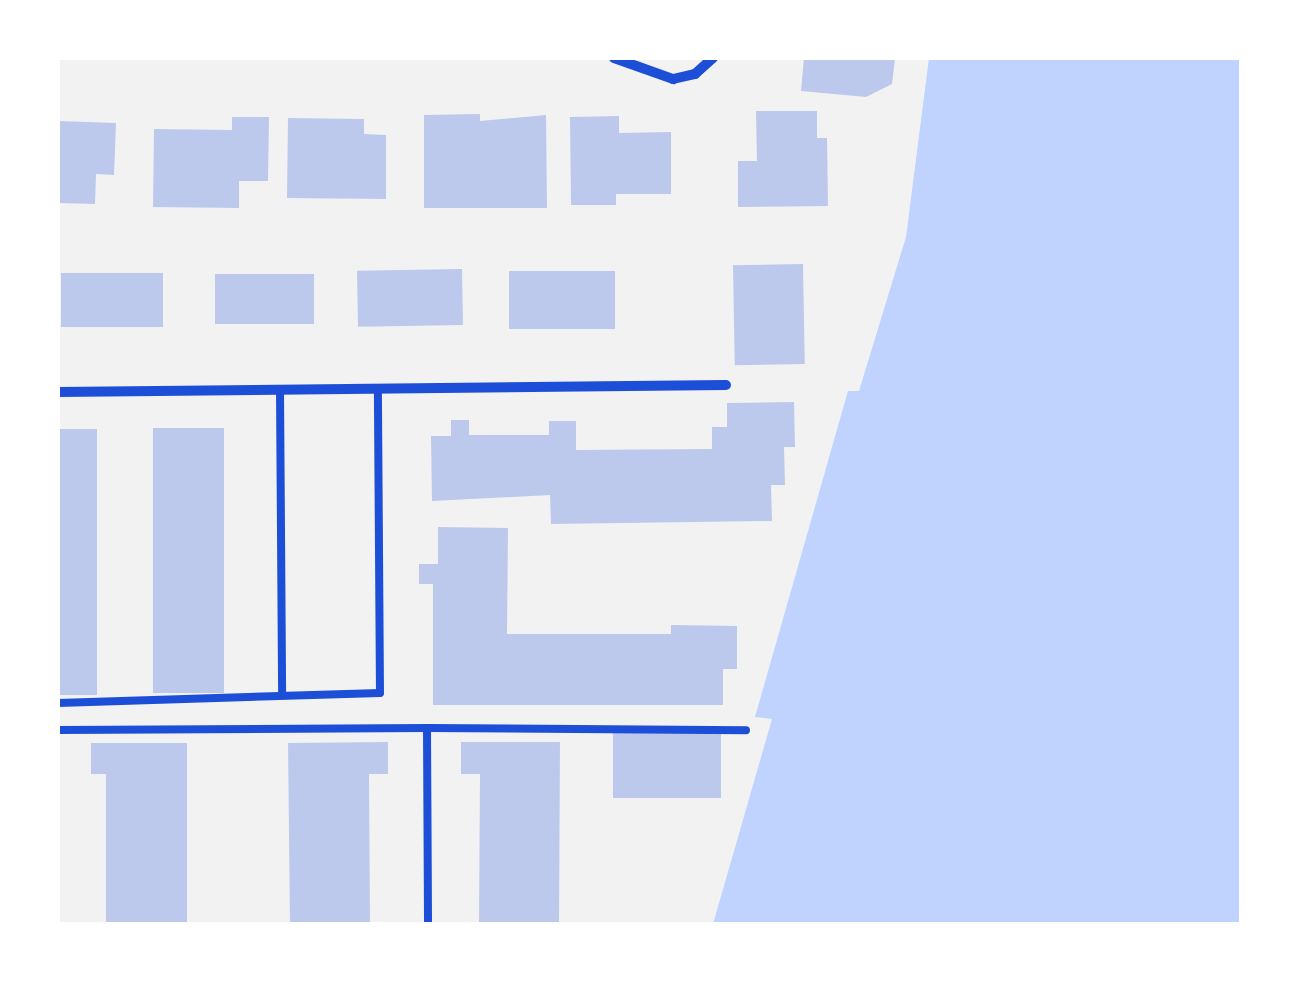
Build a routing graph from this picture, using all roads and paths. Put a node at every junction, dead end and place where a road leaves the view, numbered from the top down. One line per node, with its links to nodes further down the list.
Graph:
1 (614, 58): 2 (street)
2 (713, 58)
3 (726, 385): 4 (street)
4 (378, 388): 5 (street); 7 (lane)
5 (280, 389): 6 (street); 7 (lane)
6 (58, 392)
7 (282, 694): 8 (lane)
8 (58, 702)
9 (426, 728): 10 (lane); 11 (lane); 12 (lane)
10 (58, 730)
11 (746, 730)
12 (428, 924)

